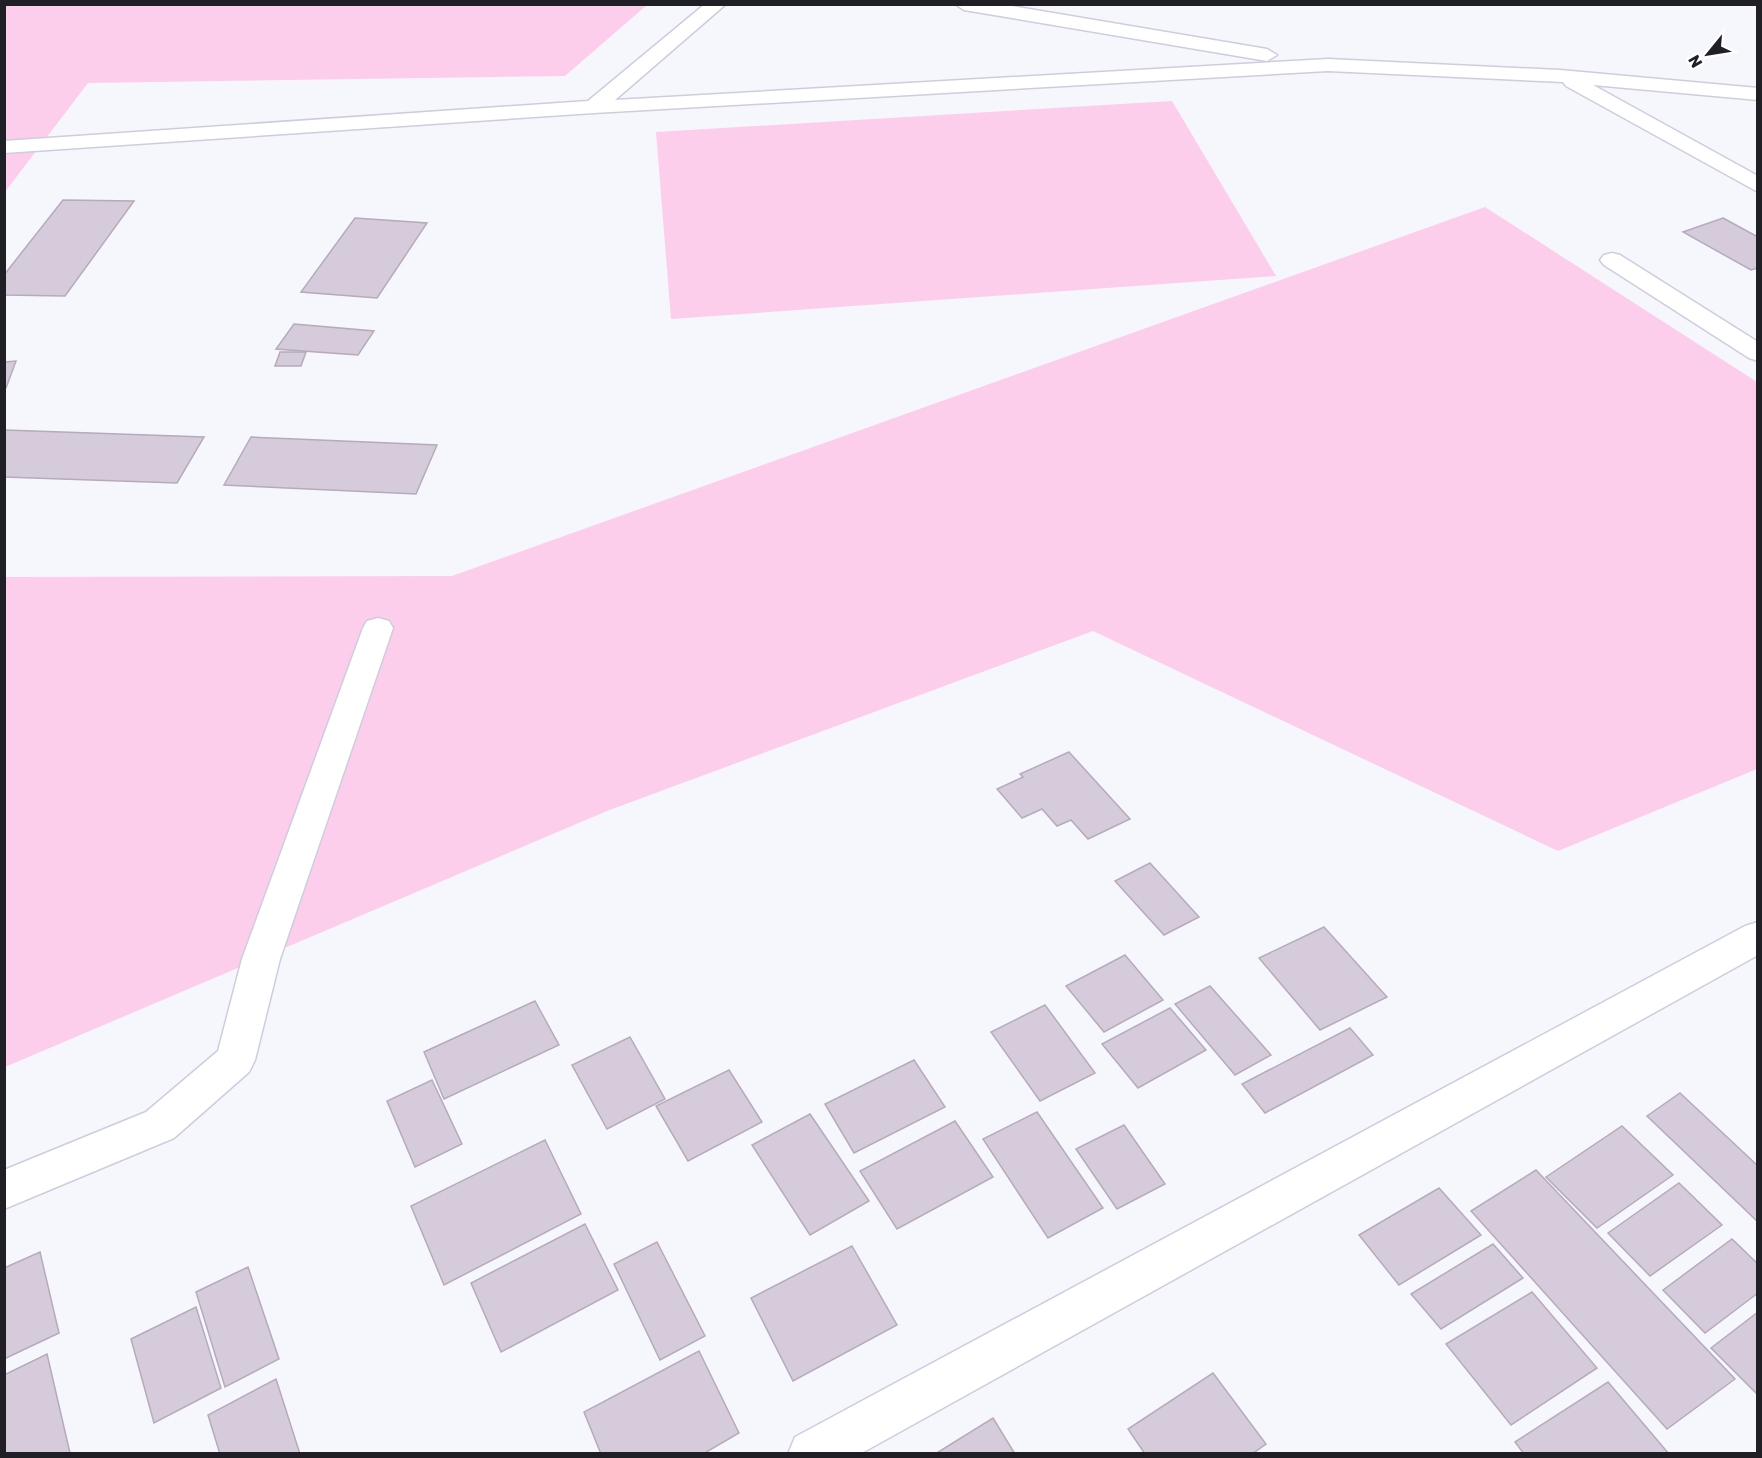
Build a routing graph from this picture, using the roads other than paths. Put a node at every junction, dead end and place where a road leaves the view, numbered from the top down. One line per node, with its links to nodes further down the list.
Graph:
1 (717, 4): 6 (street)
2 (964, 4): 3 (street)
3 (1328, 65): 4 (street); 6 (street)
4 (1560, 76): 5 (street); 8 (street)
5 (1758, 94)
6 (594, 107): 7 (street)
7 (4, 147)
8 (1758, 185)
9 (1612, 260): 10 (street)
10 (1758, 353)
11 (378, 628): 13 (street)
12 (1758, 937): 14 (street)
13 (4, 1190)
14 (812, 1454)

